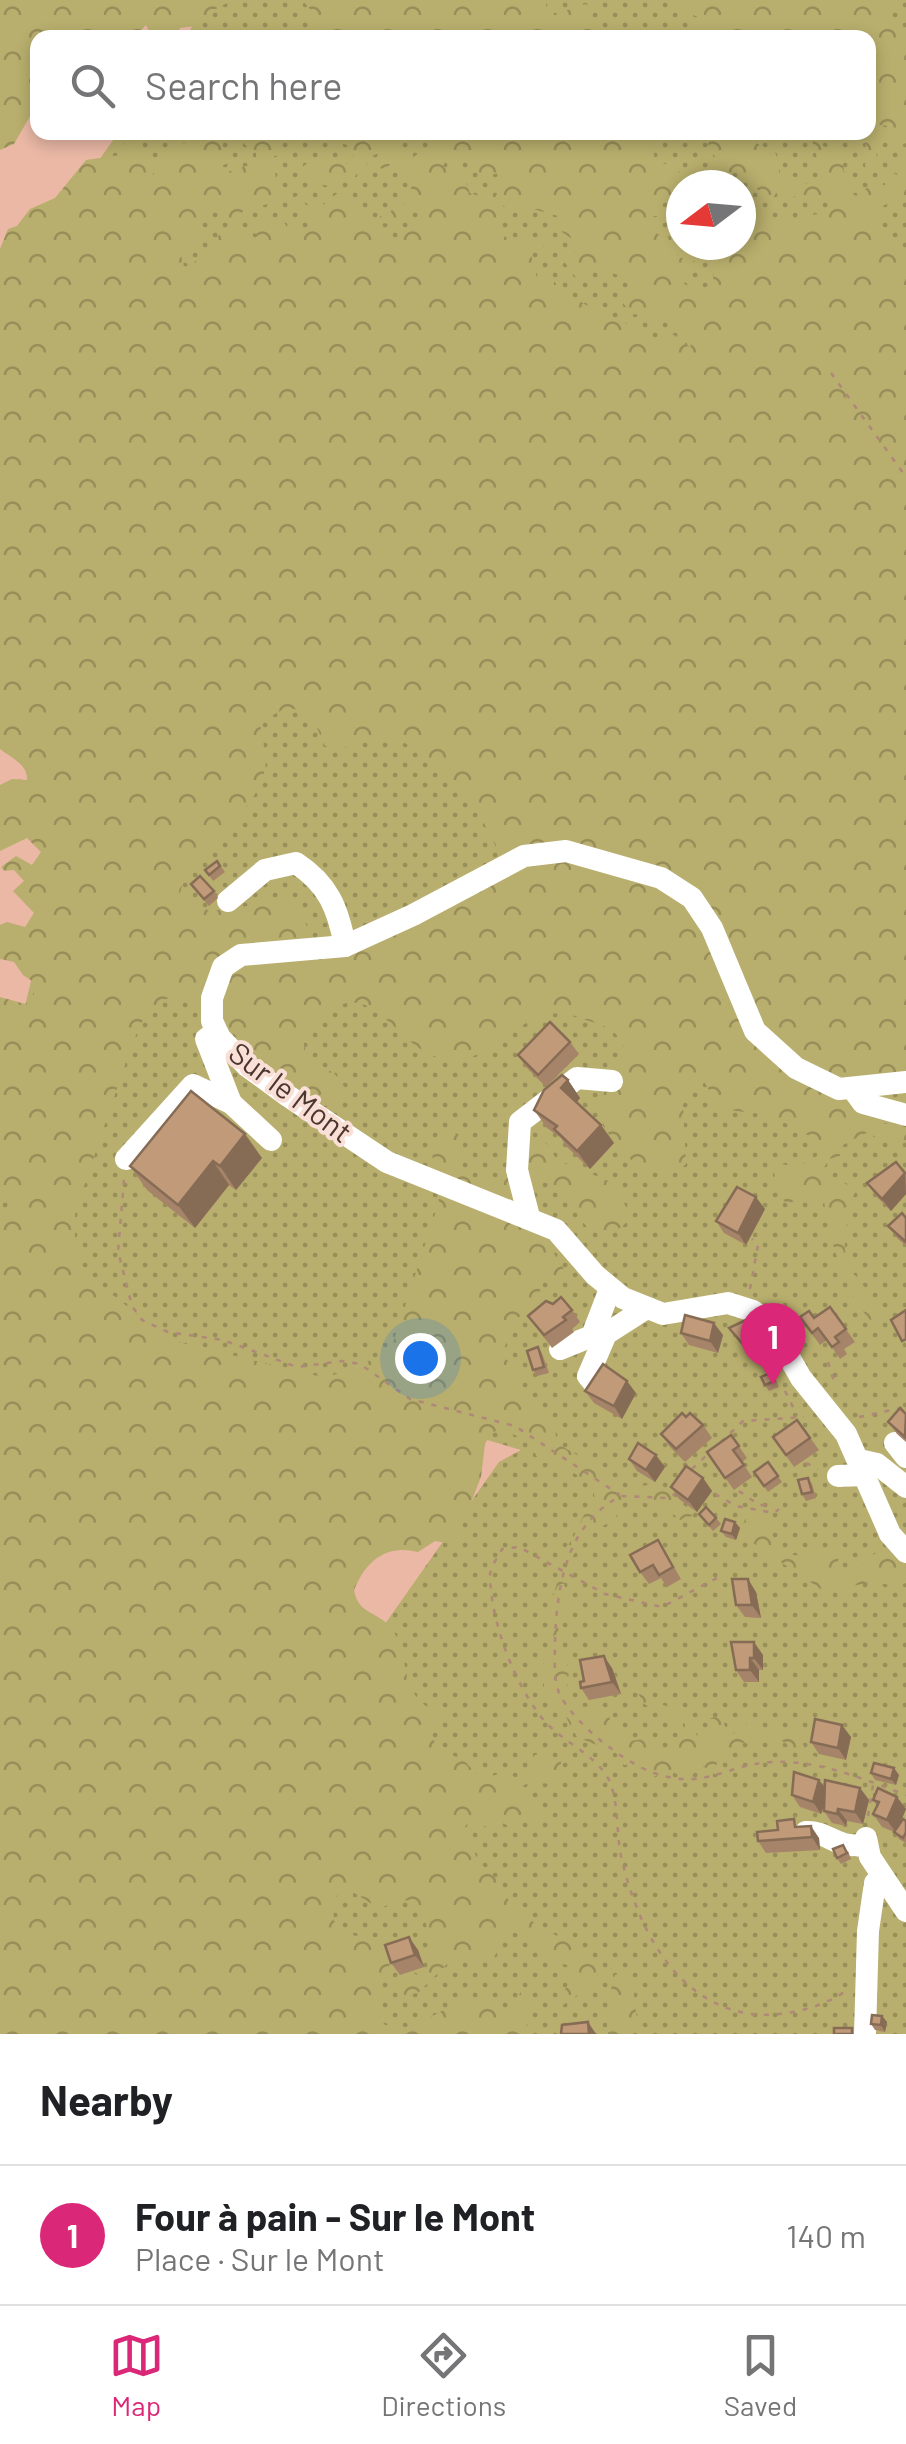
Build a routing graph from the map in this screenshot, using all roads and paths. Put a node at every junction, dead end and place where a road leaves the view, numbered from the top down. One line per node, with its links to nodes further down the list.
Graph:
1 (831, 374): 2 (path)
2 (906, 477)
3 (228, 901): 4 (street)
4 (344, 946): 5 (street, Sur le Mont); 8 (street, Sur le Mont)
5 (216, 1032): 9 (street); 13 (street, Sur le Mont)
6 (612, 1080): 13 (street)
7 (906, 1082): 8 (street, Sur le Mont)
8 (852, 1088): 10 (street)
9 (232, 1103): 11 (street); 12 (street)
10 (906, 1115)
11 (272, 1140)
12 (126, 1159): 34 (path)
13 (528, 1216): 15 (street, Sur le Mont)
14 (752, 1239): 16 (path)
15 (610, 1289): 17 (street, Sur le Mont); 18 (street)
16 (744, 1305): 17 (street, Sur le Mont); 26 (street)
17 (645, 1309): 21 (street)
18 (560, 1349)
19 (828, 1362): 22 (path)
20 (782, 1386): 24 (path)
21 (598, 1388)
22 (842, 1398)
23 (906, 1407): 26 (path)
24 (798, 1416): 25 (path); 29 (path)
25 (817, 1417)
26 (848, 1424): 27 (street)
27 (862, 1467): 28 (street); 30 (street); 37 (street)
28 (838, 1476)
29 (687, 1478)
30 (906, 1487)
31 (680, 1489): 34 (path)
32 (739, 1491): 35 (path)
33 (715, 1494): 36 (path)
34 (621, 1496): 38 (path)
35 (771, 1505)
36 (779, 1509)
37 (906, 1552)
38 (561, 1572): 39 (path); 40 (path); 46 (path)
39 (717, 1578)
40 (873, 1783): 41 (path); 43 (path)
41 (906, 1795)
42 (806, 1832): 43 (street)
43 (866, 1841): 44 (street)
44 (882, 1878): 45 (street); 46 (street)
45 (906, 1911)
46 (868, 1974): 47 (street)
47 (866, 2034)

